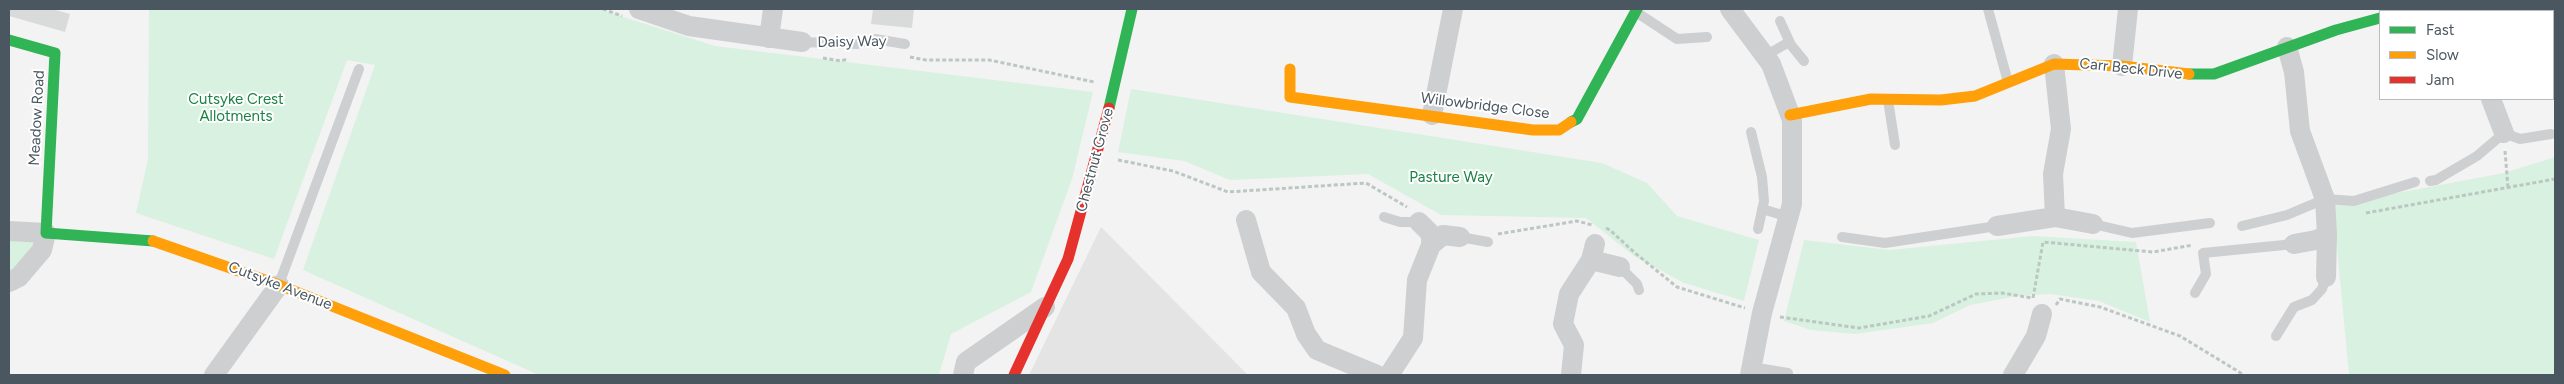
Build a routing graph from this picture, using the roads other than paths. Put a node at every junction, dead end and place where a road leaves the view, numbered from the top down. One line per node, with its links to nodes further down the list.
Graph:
1 (639, 9): 12 (street, Daisy Way)
2 (773, 9): 12 (street)
3 (1132, 9): 61 (street, Chestnut Grove)
4 (1453, 9): 27 (street)
5 (1730, 9): 18 (street)
6 (1988, 9): 24 (lane)
7 (2128, 9): 21 (street)
8 (1636, 10): 11 (lane); 27 (street, Willowbridge Close)
9 (2379, 18): 17 (street, Carr Beck Drive)
10 (1780, 21): 15 (lane)
11 (1707, 37)
12 (769, 38): 14 (street, Daisy Way)
13 (9, 40): 48 (street, Meadow Road)
14 (802, 42): 16 (lane, Daisy Way)
15 (1789, 42): 18 (lane); 19 (lane)
16 (905, 44)
17 (2287, 47): 21 (street, Carr Beck Drive); 35 (street)
18 (1765, 56): 28 (street)
19 (1804, 61)
20 (2054, 64): 21 (street, Carr Beck Drive); 24 (street, Carr Beck Drive); 39 (street)
21 (2122, 66)
22 (359, 68): 58 (lane)
23 (1290, 69): 27 (street, Willowbridge Close)
24 (2008, 83): 25 (street, Carr Beck Drive)
25 (1888, 99): 28 (street, Carr Beck Drive); 32 (lane)
26 (2491, 100): 30 (street)
27 (1432, 115)
28 (1790, 115): 38 (street)
29 (1751, 132): 36 (lane)
30 (2504, 132): 31 (lane); 33 (lane)
31 (2551, 134)
32 (1895, 145)
33 (2430, 181)
34 (2415, 182): 35 (lane)
35 (2324, 199): 45 (lane); 49 (street)
36 (1762, 209): 38 (lane); 46 (lane)
37 (1384, 217): 41 (lane)
38 (1788, 217): 64 (street)
39 (2055, 218): 43 (street); 44 (street)
40 (1246, 220): 70 (street)
41 (1419, 222): 54 (street)
42 (2210, 223): 43 (lane)
43 (2093, 224)
44 (1997, 226): 51 (lane)
45 (2242, 226)
46 (1758, 230)
47 (9, 231): 48 (street, Cutsyke Avenue)
48 (46, 233): 57 (street); 58 (street, Cutsyke Avenue)
49 (2327, 235): 53 (street); 56 (street)
50 (1460, 237): 52 (lane); 54 (street)
51 (1842, 237)
52 (1488, 242)
53 (2294, 244): 60 (lane)
54 (1431, 245): 71 (street)
55 (1620, 267): 59 (lane); 72 (street)
56 (2326, 277): 63 (lane)
57 (9, 282)
58 (279, 285): 66 (street); 67 (street, Cutsyke Avenue)
59 (1639, 290)
60 (2195, 293)
61 (1045, 307): 68 (street, Chestnut Grove); 69 (street, Chestnut Grove)
62 (2044, 308): 73 (street)
63 (2276, 336)
64 (1750, 371): 65 (lane)
65 (1781, 373)
66 (214, 375)
67 (505, 375)
68 (963, 375)
69 (1014, 375)
70 (1377, 375)
71 (1389, 375)
72 (1571, 375)
73 (2013, 375)

